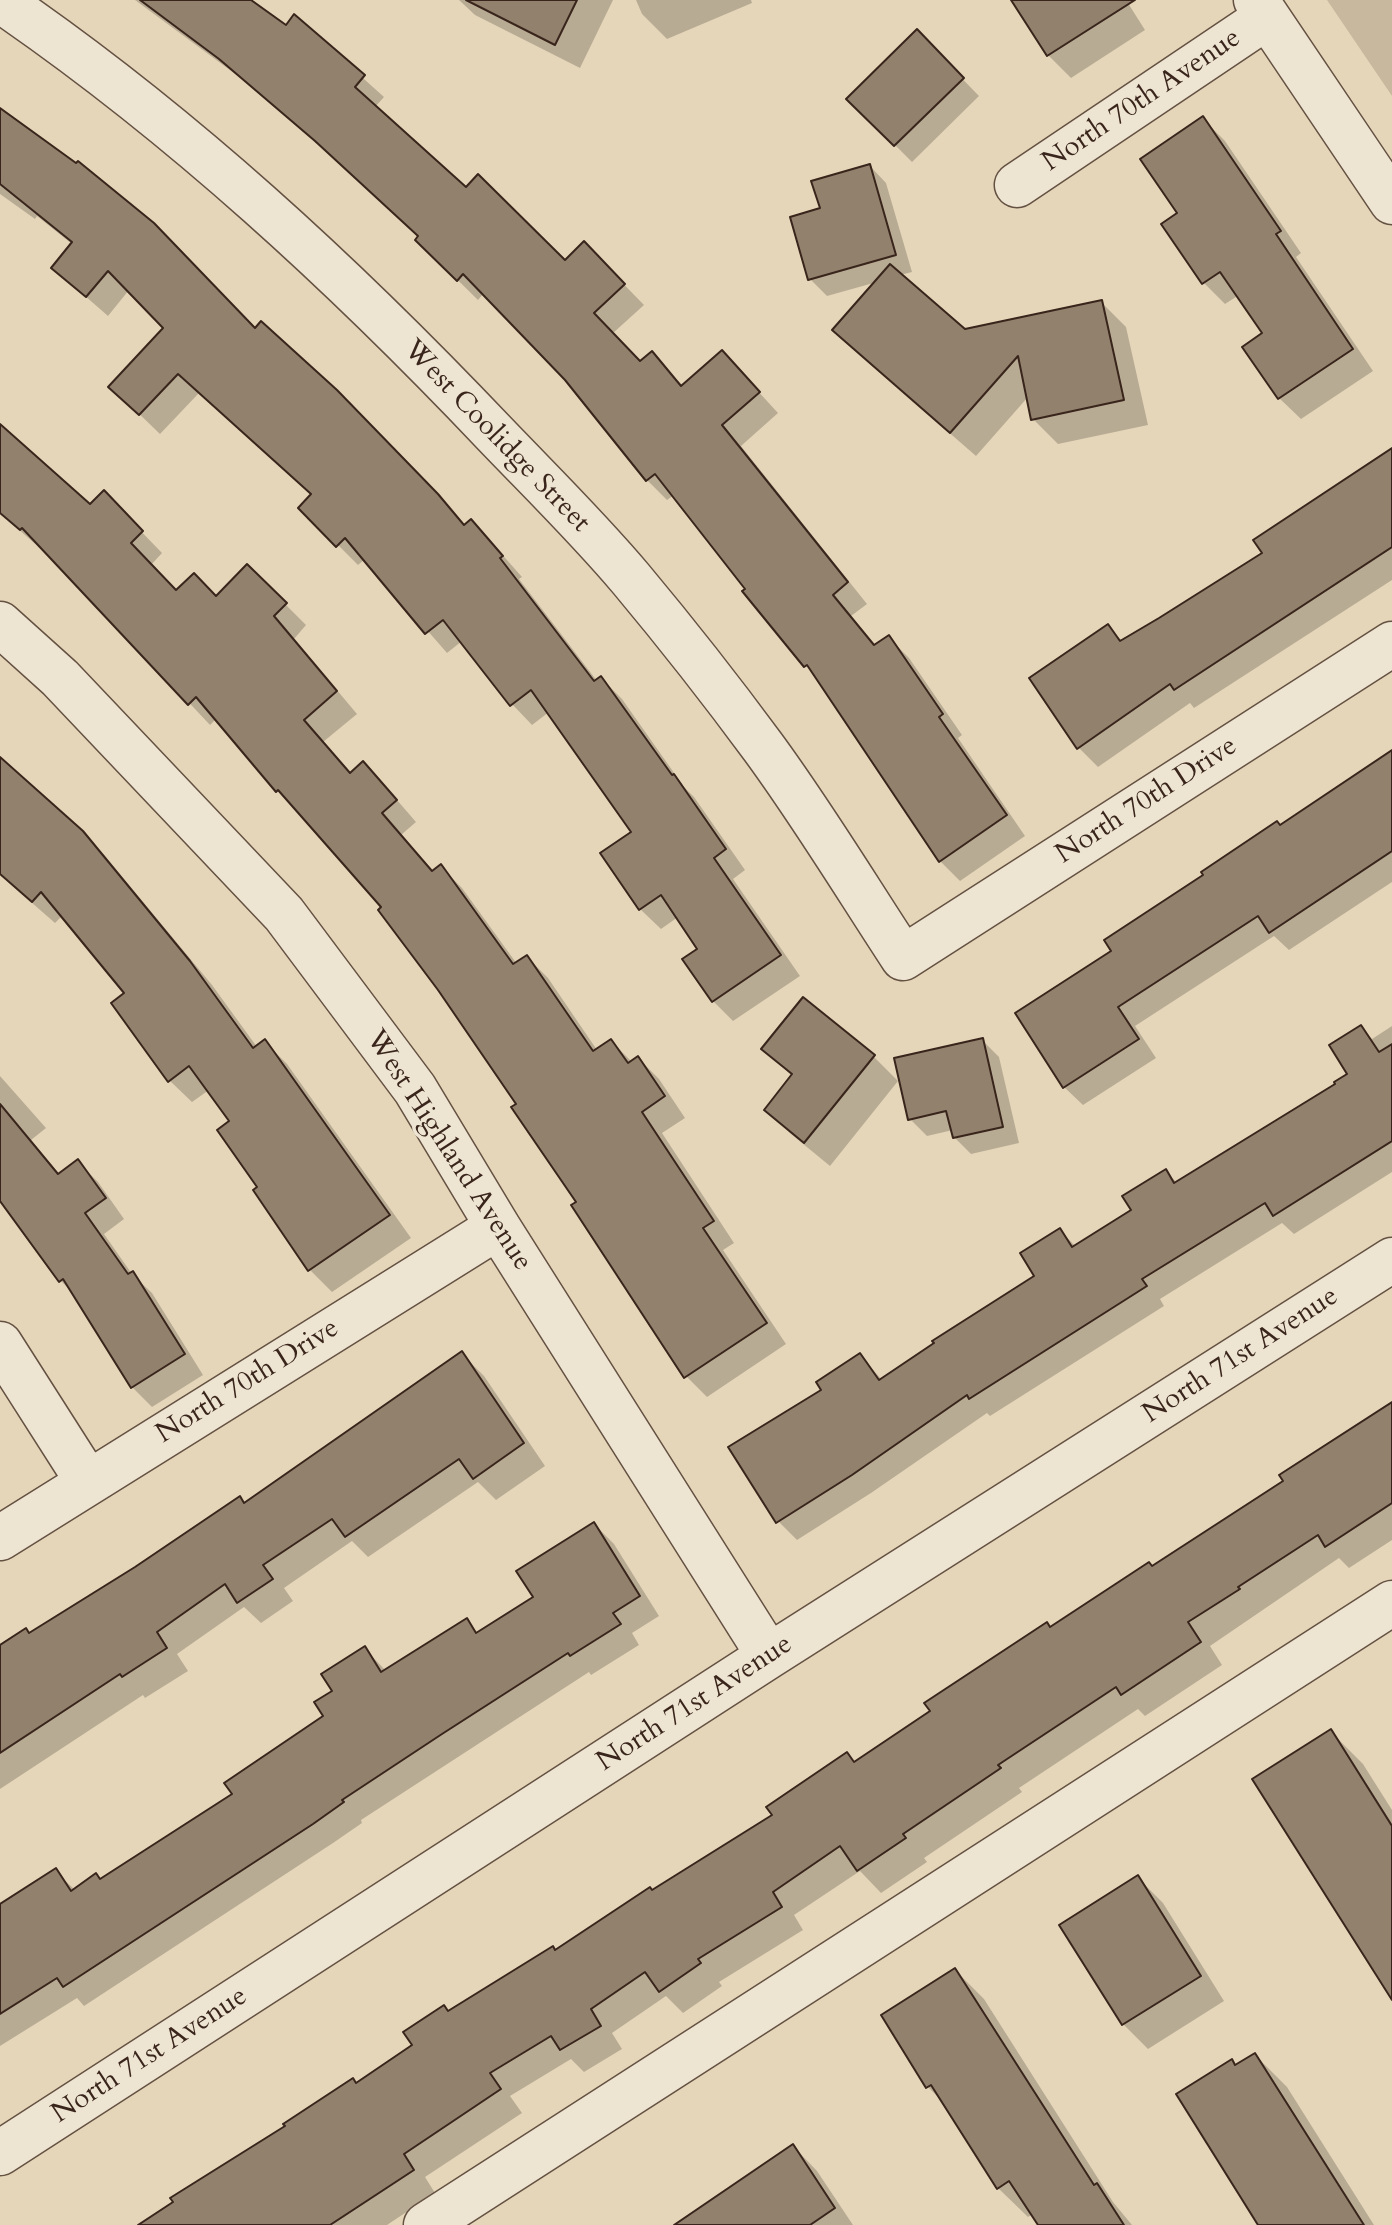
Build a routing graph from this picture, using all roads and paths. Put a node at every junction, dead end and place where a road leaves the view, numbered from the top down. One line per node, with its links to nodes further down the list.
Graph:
1 (0, 0): 7 (street, West Coolidge Street)
2 (1261, 8): 3 (street, North 70th Avenue); 4 (street)
3 (1017, 185)
4 (1392, 202)
5 (0, 624): 8 (street, West Highland Avenue)
6 (1392, 644): 7 (street, North 70th Drive)
7 (903, 958)
8 (498, 1227): 11 (street, North 70th Drive); 14 (street, West Highland Avenue)
9 (1392, 1260): 14 (street, North 71st Avenue)
10 (0, 1344): 11 (street)
11 (88, 1482): 12 (street, North 70th Drive)
12 (0, 1538)
13 (1392, 1603): 16 (street)
14 (769, 1656): 15 (street, North 71st Avenue)
15 (0, 2153)
16 (426, 2225)

